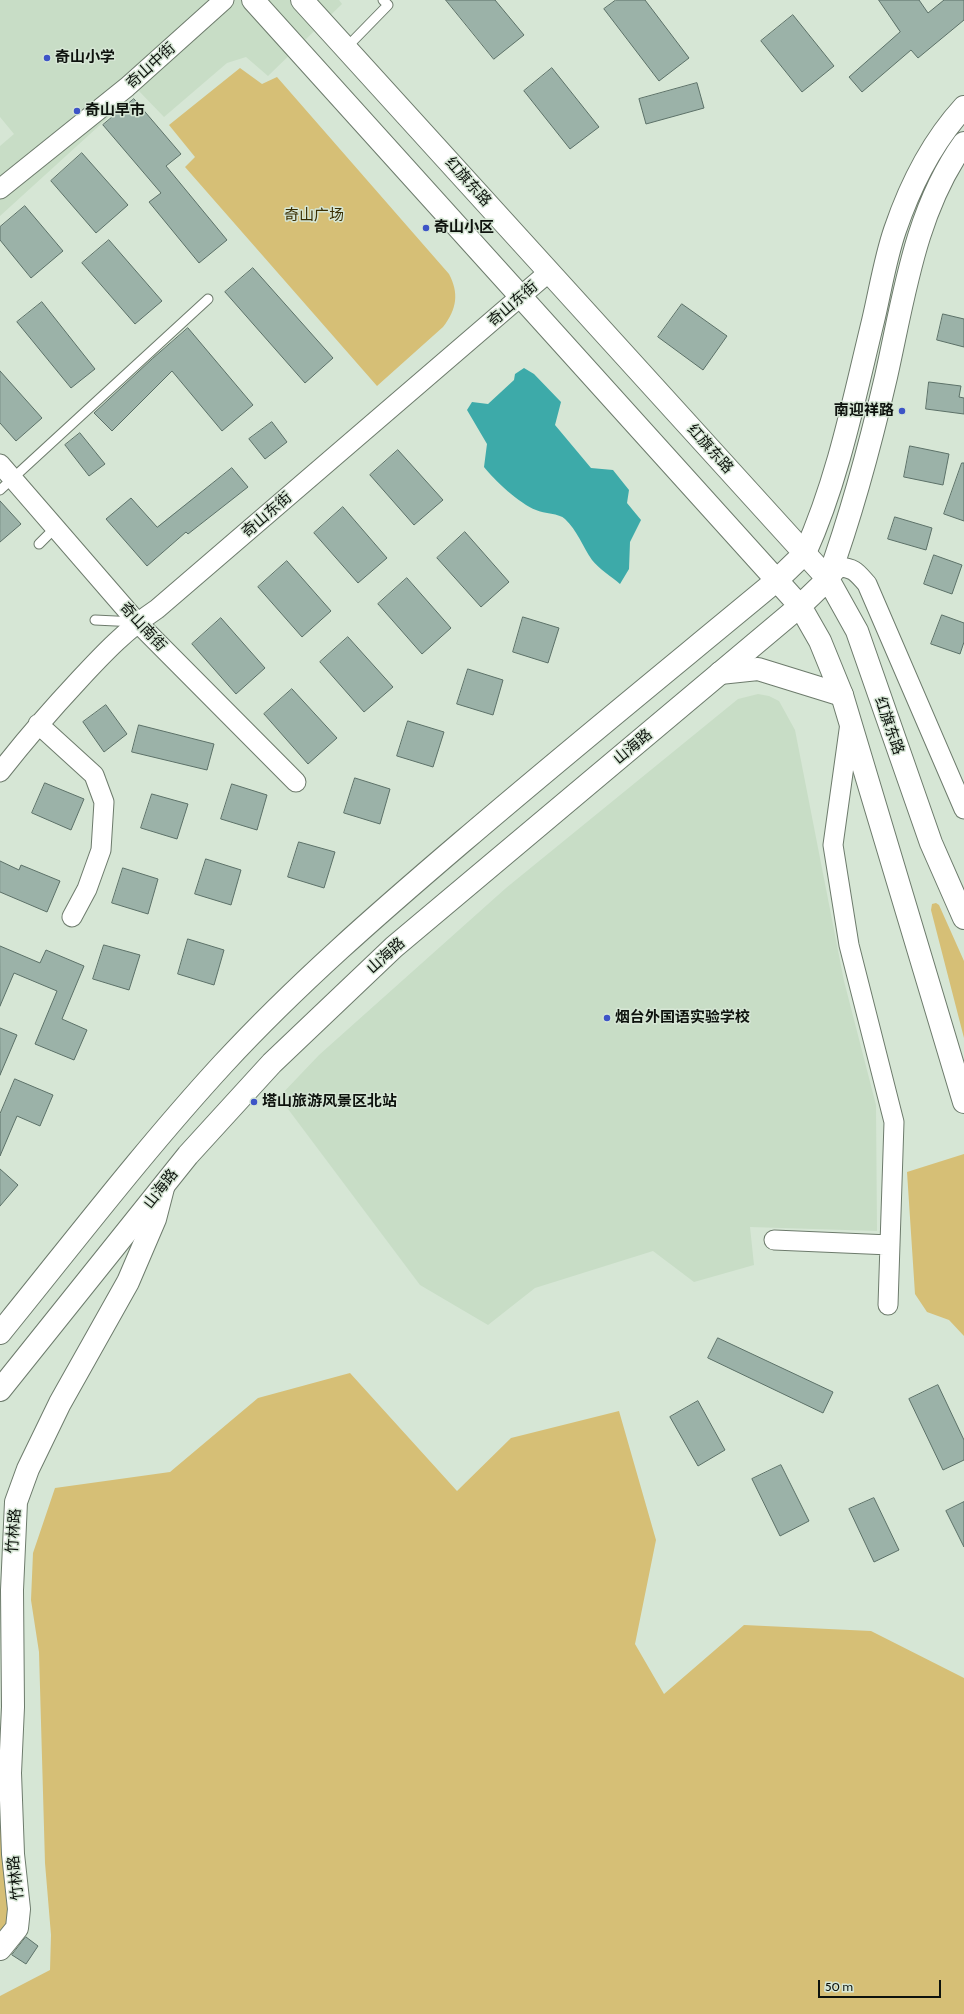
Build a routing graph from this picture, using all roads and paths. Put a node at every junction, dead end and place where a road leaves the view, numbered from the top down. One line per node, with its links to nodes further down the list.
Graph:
1 (224, 0): 8 (street, 奇山中街)
2 (253, 0): 10 (main road)
3 (302, 0): 5 (main road, 红旗东路)
4 (383, 0): 5 (lane)
5 (346, 48): 9 (main road, 红旗东路)
6 (964, 107): 16 (main road)
7 (964, 143): 17 (main road)
8 (0, 189)
9 (549, 272): 10 (street, 奇山东街); 16 (main road, 红旗东路)
10 (521, 297): 18 (main road); 21 (street, 奇山东街)
11 (208, 299): 13 (lane)
12 (0, 464): 13 (street, 奇山南街)
13 (6, 484): 14 (street, 奇山南街)
14 (54, 529): 15 (lane); 21 (street, 奇山南街)
15 (39, 544)
16 (805, 553): 17 (main road, 红旗东路); 18 (main road)
17 (828, 579): 19 (main road, 山海路); 28 (street); 30 (main road, 红旗东路)
18 (777, 580): 19 (main road); 36 (main road)
19 (800, 606): 22 (main road, 山海路); 23 (main road)
20 (95, 620): 21 (lane)
21 (137, 622): 25 (street, 奇山东街); 27 (street, 奇山南街)
22 (720, 673): 23 (main road); 32 (main road, 山海路)
23 (842, 695): 24 (main road)
24 (850, 719): 31 (main road); 34 (street)
25 (38, 724): 26 (street, 奇山东街); 29 (street)
26 (0, 772)
27 (296, 782)
28 (964, 808)
29 (72, 917)
30 (964, 918)
31 (964, 1102)
32 (163, 1188): 37 (main road, 山海路); 38 (main road, 竹林路)
33 (774, 1240): 34 (street)
34 (890, 1245): 35 (street)
35 (888, 1305)
36 (0, 1333)
37 (0, 1390)
38 (0, 1949)

